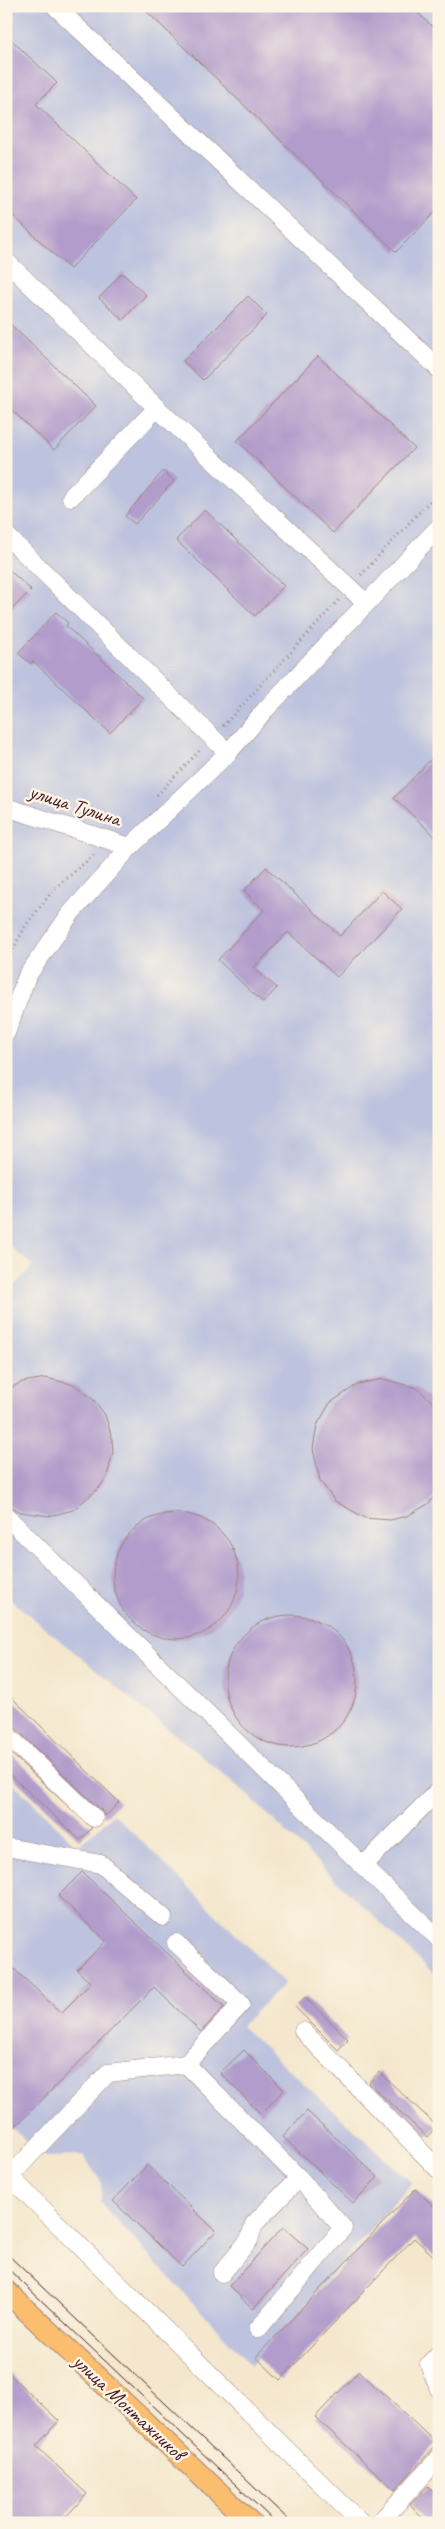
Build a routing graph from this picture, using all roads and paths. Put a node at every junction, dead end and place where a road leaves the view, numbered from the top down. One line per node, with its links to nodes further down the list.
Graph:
1 (55, 6): 3 (street)
2 (6, 261): 4 (street)
3 (439, 369)
4 (157, 408): 5 (street); 8 (street)
5 (71, 497)
6 (439, 527): 8 (street)
7 (6, 535): 9 (street)
8 (366, 604): 9 (street)
9 (228, 753): 11 (street)
10 (6, 807): 11 (street, улица Тулина)
11 (130, 847): 12 (street)
12 (6, 1033)
13 (6, 1516): 18 (street)
14 (6, 1734): 16 (street)
15 (439, 1790): 18 (street)
16 (94, 1818)
17 (6, 1848): 19 (street)
18 (364, 1866): 20 (street)
19 (163, 1917)
20 (439, 1939)
21 (176, 1943): 23 (street)
22 (303, 2031): 24 (street)
23 (186, 2064): 25 (street); 26 (street)
24 (439, 2170)
25 (8, 2174): 34 (street)
26 (299, 2178): 27 (street); 29 (street)
27 (222, 2273)
28 (6, 2290): 33 (main road, улица Монтажников)
29 (258, 2329)
30 (439, 2354): 31 (street)
31 (439, 2389)
32 (439, 2458): 35 (street)
33 (247, 2521)
34 (361, 2523)
35 (379, 2523)

